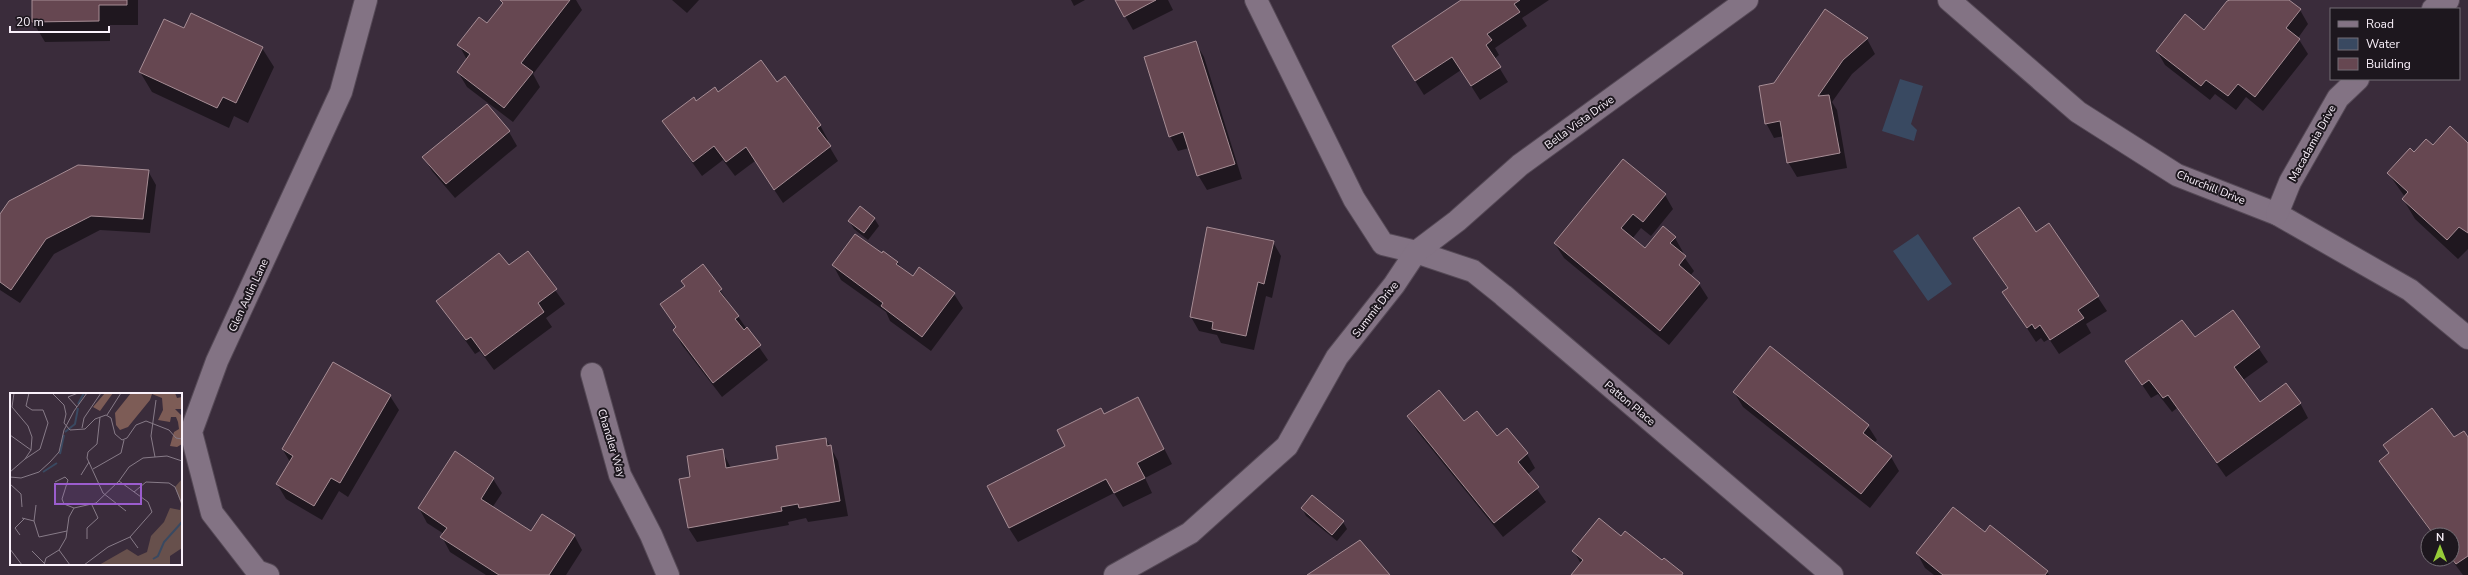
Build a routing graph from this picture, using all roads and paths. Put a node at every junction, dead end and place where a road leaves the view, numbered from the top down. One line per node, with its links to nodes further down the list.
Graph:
1 (366, 0): 12 (street, Glen Aulin Lane)
2 (1256, 0): 9 (street)
3 (1747, 0): 9 (street, Bella Vista Drive)
4 (1949, 0): 8 (street, Churchill Drive)
5 (2448, 0): 6 (street)
6 (2435, 8)
7 (2357, 80): 8 (street, Macadamia Drive)
8 (2277, 214): 10 (street, Churchill Drive)
9 (1416, 252): 14 (street, Summit Drive); 15 (street, Patton Place)
10 (2468, 338)
11 (592, 374): 13 (street, Chandler Way)
12 (268, 575)
13 (668, 575)
14 (1115, 575)
15 (1832, 575)

